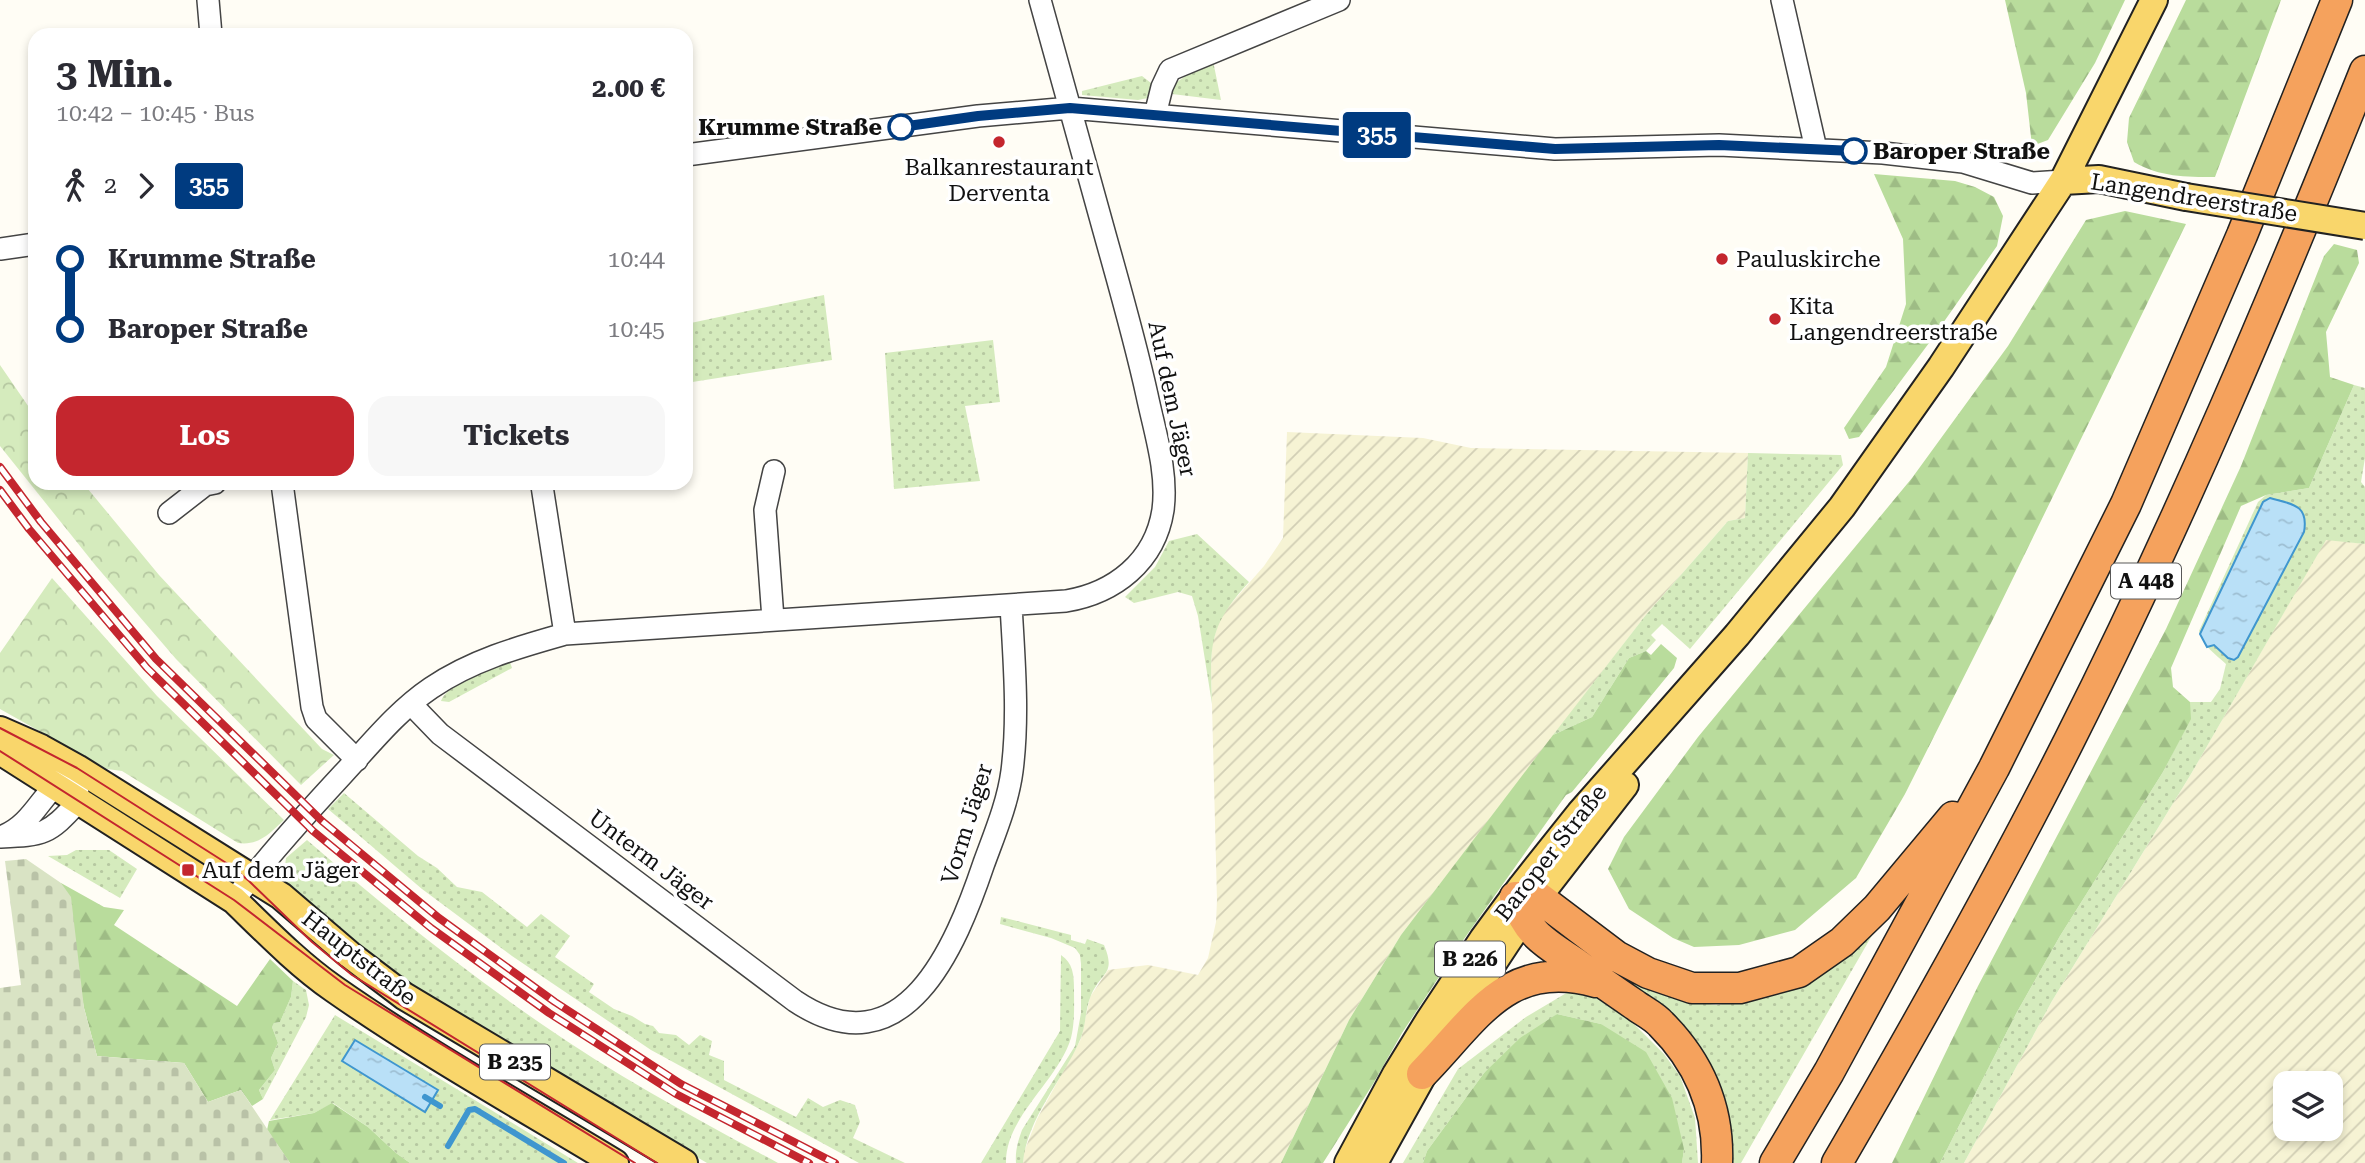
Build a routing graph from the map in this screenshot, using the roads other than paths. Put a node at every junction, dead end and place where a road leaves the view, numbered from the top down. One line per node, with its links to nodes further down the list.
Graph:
1 (208, 0): 7 (street)
2 (1040, 0): 9 (street, Auf dem Jäger)
3 (1339, 0): 10 (street)
4 (1782, 0): 11 (street)
5 (2154, 0): 13 (main road, Baroper Straße)
6 (2336, 0): 30 (highway, A 448)
7 (210, 28)
8 (2365, 71): 46 (highway, A 448)
9 (1070, 108): 10 (street, Langendreerstraße); 12 (street, Langendreerstraße); 22 (street, Auf dem Jäger)
10 (1155, 116): 11 (street, Langendreerstraße)
11 (1816, 149): 13 (street, Langendreerstraße)
12 (693, 154)
13 (2063, 181): 14 (main road, Langendreerstraße, bridge); 36 (main road, Baroper Straße)
14 (2365, 226)
15 (28, 245): 16 (street)
16 (0, 248)
17 (774, 471): 23 (street)
18 (199, 490): 21 (street)
19 (283, 490): 28 (street)
20 (543, 490): 24 (street)
21 (169, 513)
22 (1011, 605): 23 (street, Auf dem Jäger); 38 (street, Vorm Jäger)
23 (773, 619): 24 (street, Auf dem Jäger)
24 (565, 634): 25 (street, Auf dem Jäger)
25 (411, 704): 28 (street, Auf dem Jäger); 38 (street, Unterm Jäger)
26 (0, 730): 29 (main road, Hauptstraße / B 235)
27 (0, 751): 31 (main road, Hauptstraße / B 235)
28 (356, 760): 34 (street, Auf dem Jäger)
29 (78, 768): 31 (street); 32 (street); 34 (main road, Hauptstraße / B 235)
30 (1994, 768): 36 (highway); 45 (highway, A 448)
31 (52, 786): 32 (main road, Hauptstraße / B 235); 33 (street)
32 (78, 802): 33 (street); 35 (main road, Hauptstraße / B 235)
33 (2, 837)
34 (251, 878): 35 (street, Auf dem Jäger); 41 (main road, Hauptstraße / B 235)
35 (234, 901): 40 (main road, Hauptstraße / B 235)
36 (1525, 904): 37 (highway); 39 (main road, Baroper Straße / B 226); 42 (main road, Baroper Straße / B 226)
37 (1606, 985): 39 (highway); 44 (highway)
38 (876, 1019)
39 (1422, 1074): 43 (main road, Baroper Straße / B 226)
40 (615, 1163)
41 (684, 1163)
42 (1348, 1163)
43 (1374, 1163)
44 (1717, 1163)
45 (1775, 1163)
46 (1837, 1163)

